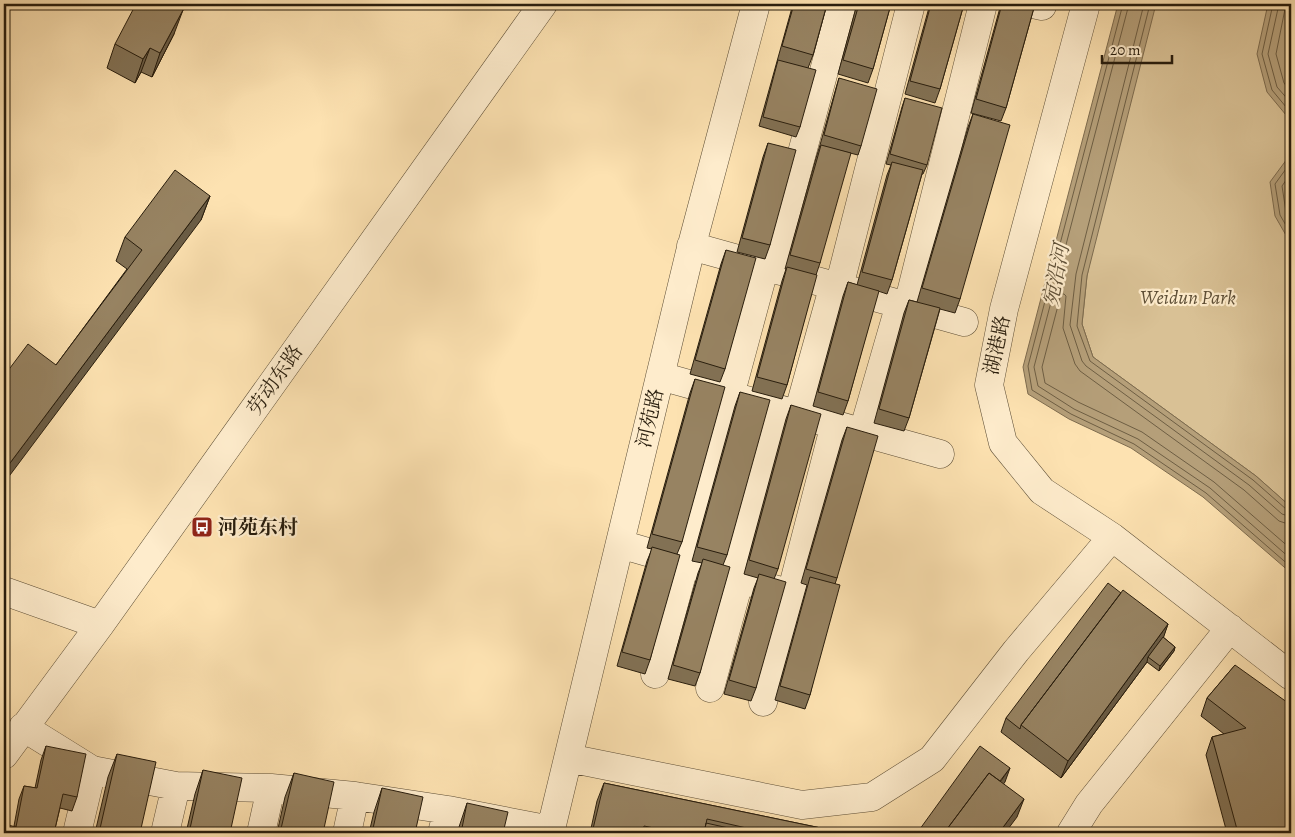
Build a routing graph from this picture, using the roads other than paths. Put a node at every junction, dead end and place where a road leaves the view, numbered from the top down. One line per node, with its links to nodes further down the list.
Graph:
1 (543, 4): 24 (street, 劳动东路)
2 (756, 4): 7 (street, 河苑路)
3 (842, 4): 8 (street)
4 (911, 4): 9 (street)
5 (983, 4): 10 (street)
6 (1086, 4): 18 (street, 湖港路)
7 (692, 246): 8 (street); 12 (street, 河苑路)
8 (771, 268): 9 (street); 13 (street)
9 (840, 287): 10 (street); 14 (street)
10 (900, 304): 11 (street); 16 (street)
11 (964, 322)
12 (660, 376): 13 (street); 19 (street, 河苑路)
13 (730, 396): 14 (street); 20 (street)
14 (787, 411): 15 (street); 21 (street)
15 (835, 424): 16 (street); 23 (street)
16 (863, 432): 17 (street)
17 (940, 454)
18 (1112, 537): 25 (street, 湖港路); 32 (street)
19 (620, 544): 20 (street); 32 (street, 河苑路)
20 (685, 562): 21 (street); 26 (street)
21 (734, 576): 23 (street); 28 (street)
22 (4, 591): 24 (street)
23 (792, 594): 29 (street)
24 (100, 625): 30 (street, 劳动东路)
25 (1230, 628): 27 (street, 湖港路); 43 (street)
26 (655, 674)
27 (1291, 676)
28 (710, 688)
29 (763, 702)
30 (23, 727): 31 (street, 劳动东路); 33 (street)
31 (4, 754)
32 (568, 758): 38 (street, 河苑路)
33 (92, 770): 34 (street); 39 (street)
34 (176, 786): 35 (street); 40 (street)
35 (271, 788): 36 (street); 41 (street)
36 (355, 796): 37 (street); 42 (street)
37 (445, 821): 38 (street)
38 (551, 831)
39 (77, 833)
40 (165, 833)
41 (261, 833)
42 (347, 833)
43 (1071, 833)

